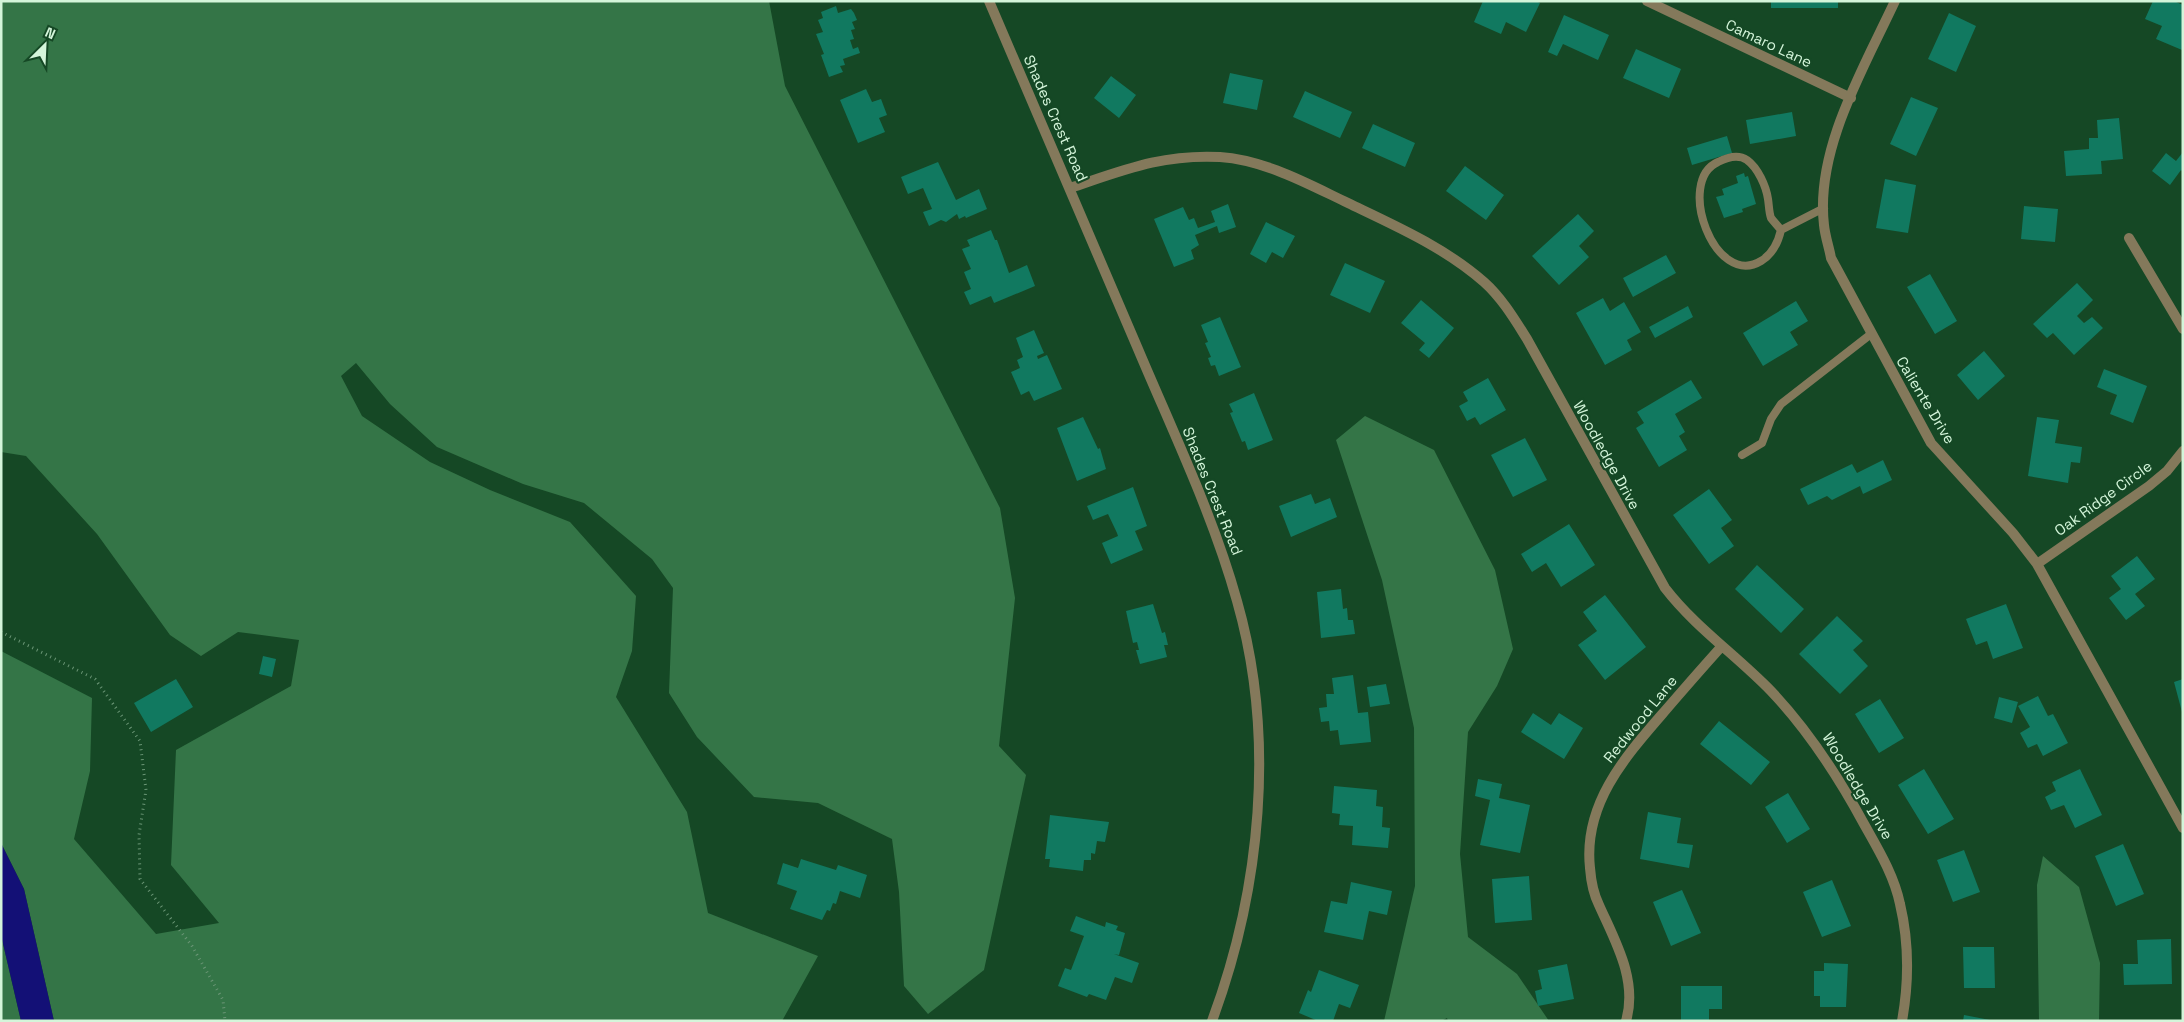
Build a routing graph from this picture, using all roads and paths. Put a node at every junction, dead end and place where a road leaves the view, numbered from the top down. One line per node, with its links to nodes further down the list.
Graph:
1 (989, 1): 5 (street, Shades Crest Road)
2 (1647, 1): 4 (street, Camaro Lane)
3 (1895, 1): 4 (street, Caliente Drive)
4 (1851, 98): 6 (street, Caliente Drive)
5 (1070, 188): 15 (street, Woodledge Drive); 18 (street, Shades Crest Road)
6 (1824, 208): 7 (lane); 10 (street, Caliente Drive)
7 (1781, 230): 7 (lane)
8 (2129, 238): 9 (street)
9 (2183, 329)
10 (1871, 334): 12 (lane); 13 (street, Caliente Drive)
11 (2183, 451): 13 (street, Oak Ridge Circle)
12 (1742, 455)
13 (2037, 564): 16 (street, Caliente Drive)
14 (1, 632): 17 (path)
15 (1722, 646): 19 (street, Redwood Lane); 20 (street, Woodledge Drive)
16 (2183, 828)
17 (225, 1021)
18 (1212, 1021)
19 (1626, 1021)
20 (1902, 1021)

